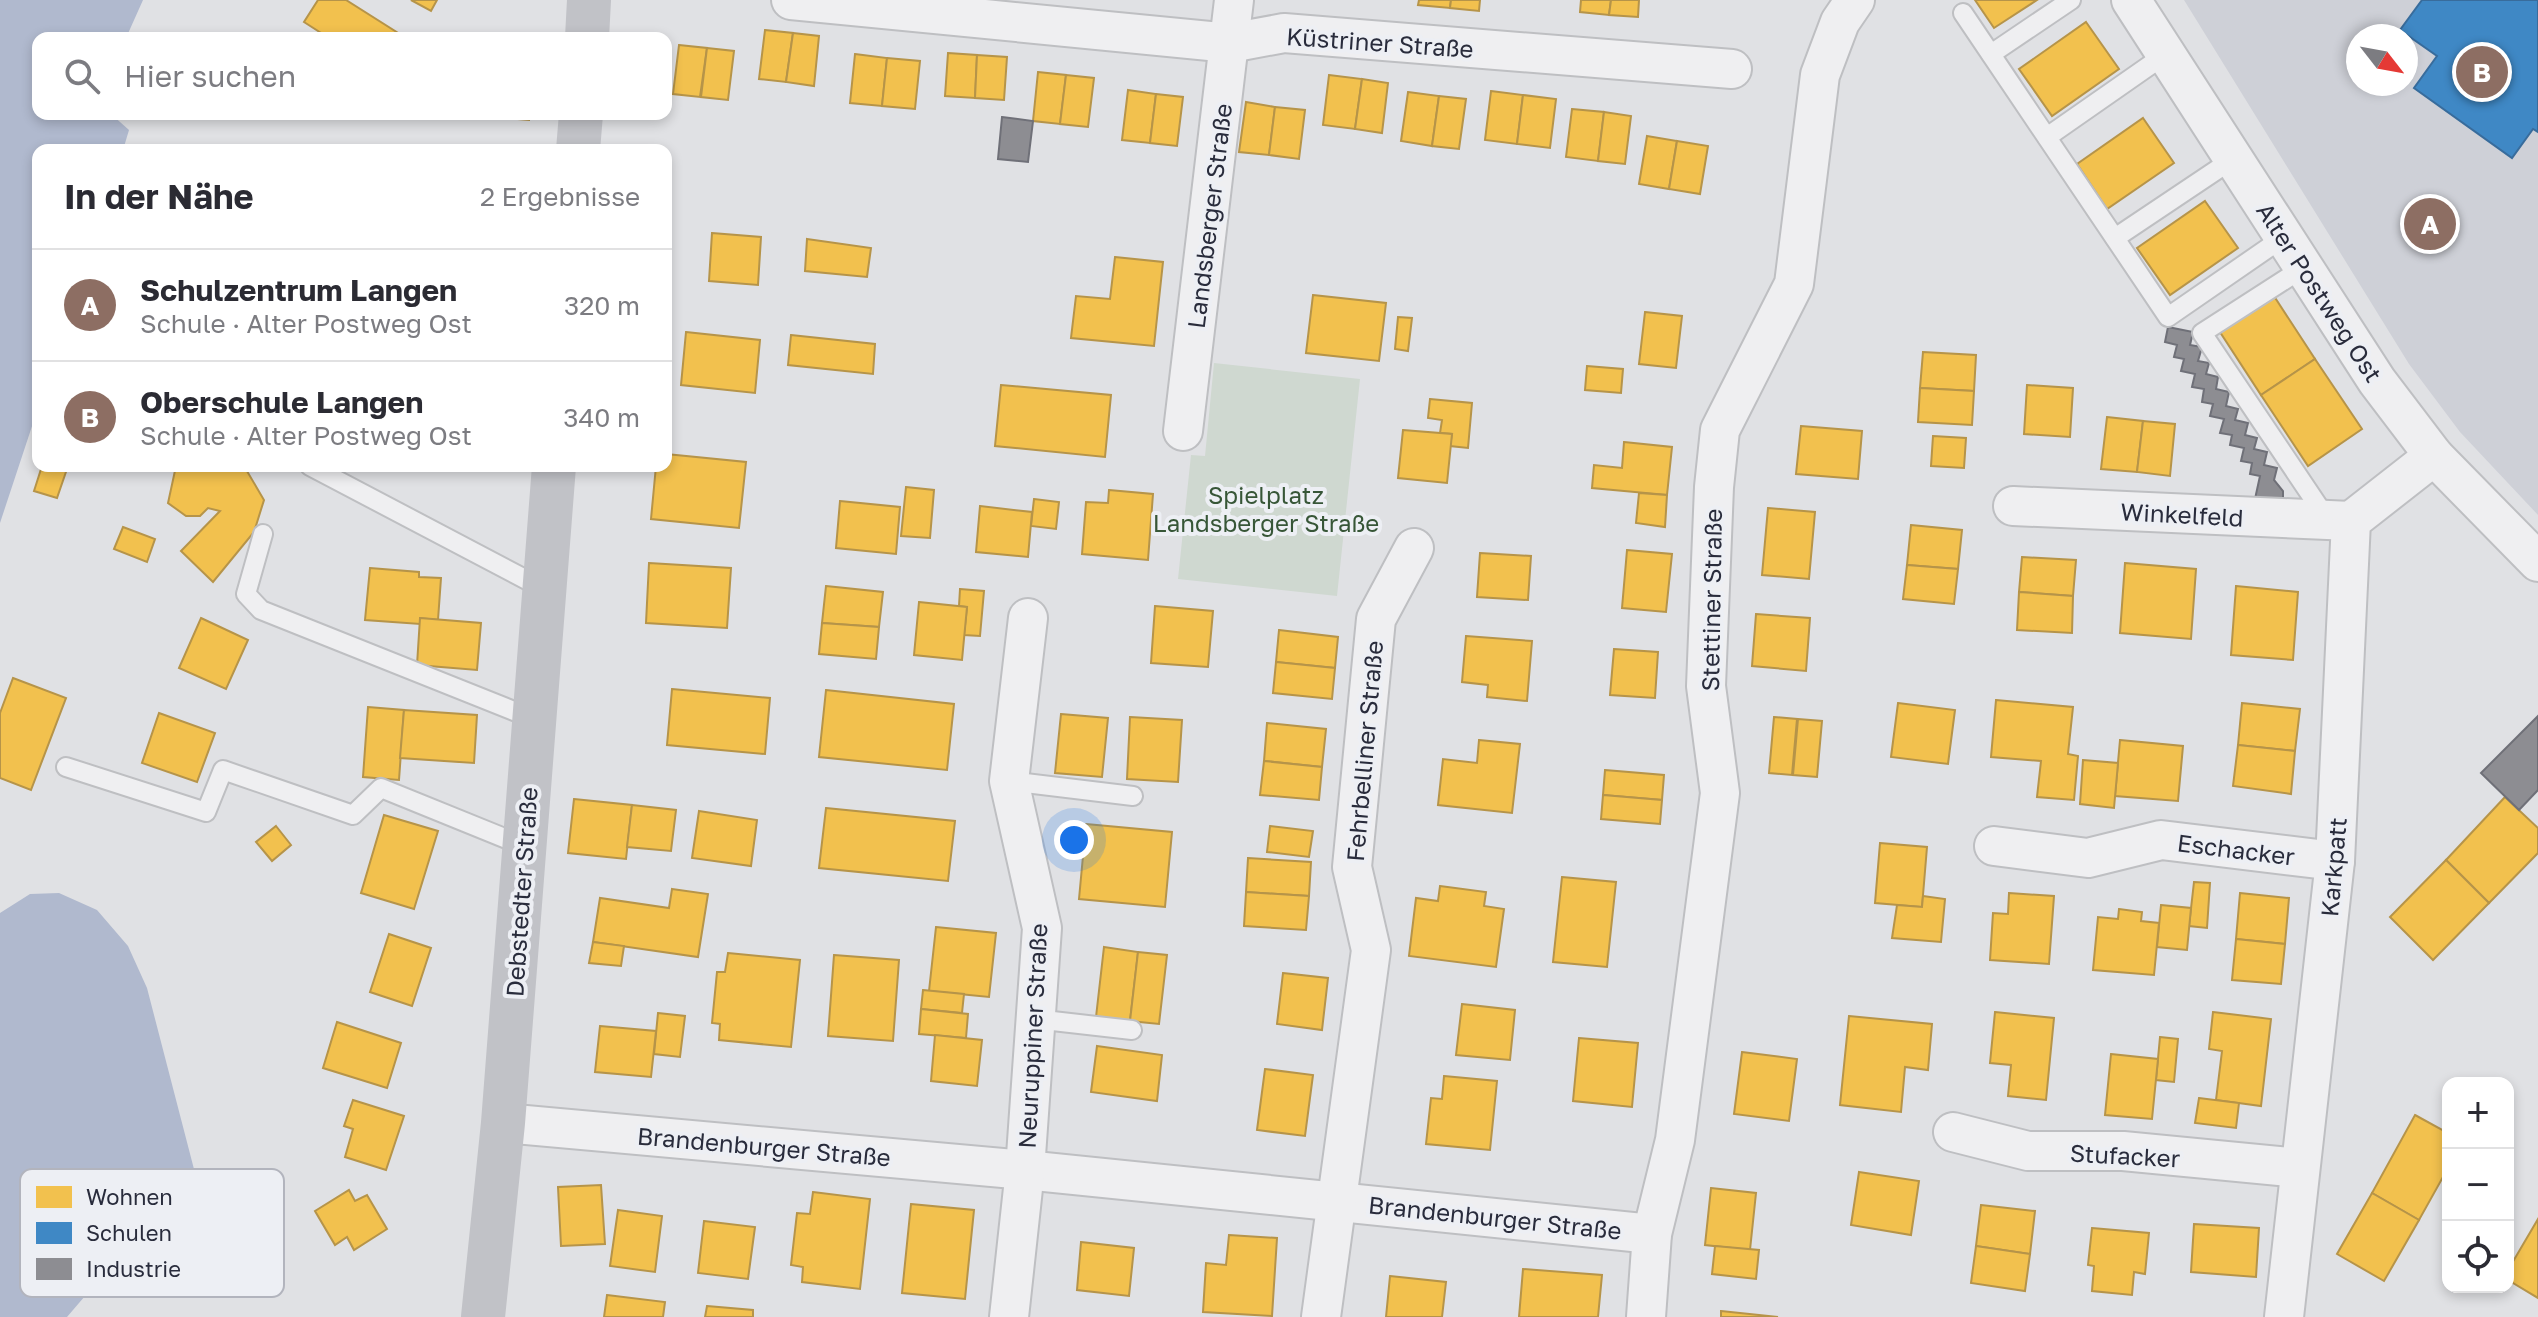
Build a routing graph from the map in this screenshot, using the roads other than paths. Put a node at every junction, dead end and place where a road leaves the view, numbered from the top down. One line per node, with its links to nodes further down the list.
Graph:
1 (589, 0): 8 (main road)
2 (791, 0): 9 (street, Küstriner Straße)
3 (1234, 0): 9 (street, Landsberger Straße)
4 (1855, 0): 44 (street, Stettiner Straße)
5 (2071, 0): 10 (lane)
6 (2131, 0): 11 (street, Alter Postweg Ost)
7 (1963, 13): 10 (lane)
8 (587, 32)
9 (1230, 43): 12 (street, Küstriner Straße); 19 (street, Landsberger Straße)
10 (1991, 54): 14 (lane)
11 (2166, 54): 14 (lane); 16 (street, Alter Postweg Ost)
12 (1732, 69)
13 (580, 120): 15 (main road)
14 (2047, 137): 17 (lane)
15 (578, 144)
16 (2233, 159): 17 (lane); 18 (street, Alter Postweg Ost)
17 (2115, 238): 18 (lane)
18 (2294, 252): 20 (street, Alter Postweg Ost); 24 (lane)
19 (1183, 431)
20 (2434, 456): 24 (street); 27 (street, Alter Postweg Ost)
21 (321, 472): 28 (lane)
22 (554, 472): 28 (main road, Debstedter Straße)
23 (2013, 506): 24 (street, Winkelfeld)
24 (2339, 521): 36 (street, Karkpatt)
25 (263, 534): 30 (lane)
26 (1414, 548): 43 (street, Fehrbelliner Straße)
27 (2538, 562)
28 (544, 589): 30 (main road, Debstedter Straße)
29 (1028, 618): 32 (street, Neuruppiner Straße)
30 (534, 719): 34 (main road, Debstedter Straße)
31 (66, 767): 34 (lane)
32 (1009, 781): 33 (lane); 37 (street, Neuruppiner Straße)
33 (1133, 796)
34 (524, 846): 39 (main road, Debstedter Straße)
35 (1994, 846): 36 (street, Eschacker)
36 (2335, 861): 41 (street, Karkpatt)
37 (1035, 1019): 38 (lane); 42 (street, Neuruppiner Straße)
38 (1132, 1030)
39 (503, 1123): 42 (street, Brandenburger Straße); 45 (main road, Debstedter Straße)
40 (1953, 1132): 41 (street, Stufacker)
41 (2299, 1168): 49 (street, Karkpatt)
42 (1025, 1170): 43 (street, Brandenburger Straße); 46 (street)
43 (1337, 1200): 44 (street, Brandenburger Straße); 47 (street, Brandenburger Straße)
44 (1652, 1234): 48 (street, Stettiner Straße)
45 (483, 1317)
46 (1009, 1317)
47 (1321, 1317)
48 (1646, 1317)
49 (2284, 1317)

